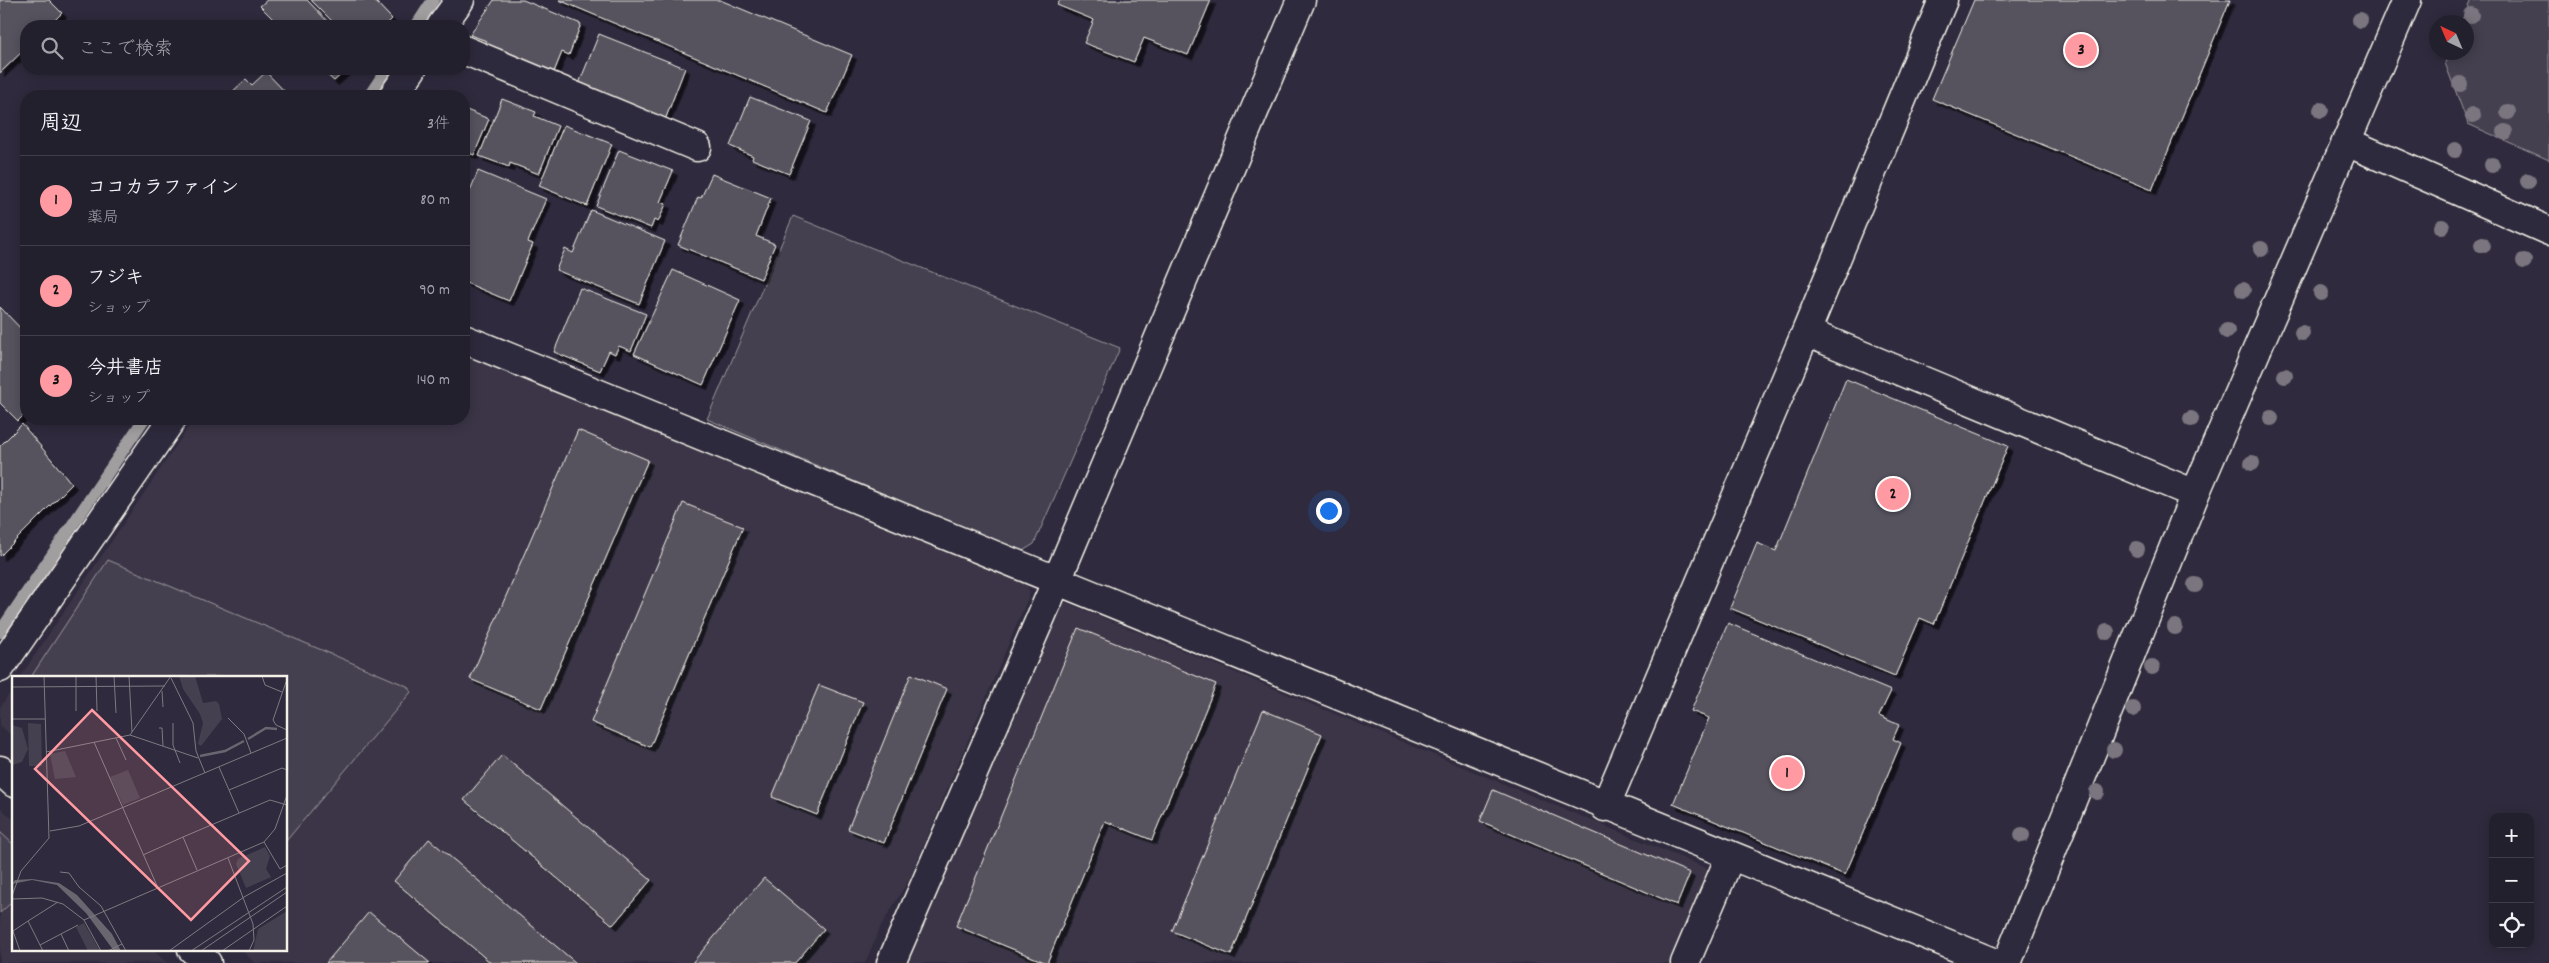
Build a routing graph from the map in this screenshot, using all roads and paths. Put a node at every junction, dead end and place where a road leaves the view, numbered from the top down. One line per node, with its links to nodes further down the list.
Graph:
1 (460, 0): 5 (street)
2 (1301, 0): 16 (street)
3 (1943, 0): 12 (street)
4 (2407, 0): 9 (street)
5 (445, 20)
6 (470, 52): 10 (street)
7 (408, 75): 8 (street)
8 (397, 90)
9 (2347, 142): 11 (street); 15 (street)
10 (697, 147)
11 (2549, 231)
12 (1806, 332): 15 (street); 20 (street)
13 (470, 341): 16 (street)
14 (168, 425): 17 (street)
15 (2195, 494): 27 (street)
16 (1056, 580): 20 (street); 24 (street)
17 (0, 668)
18 (0, 770): 19 (street)
19 (12, 781)
20 (1605, 807): 21 (street)
21 (1730, 857): 25 (street); 26 (street)
22 (193, 950): 23 (street)
23 (207, 963)
24 (891, 963)
25 (1685, 963)
26 (1996, 963)
27 (2007, 963)

